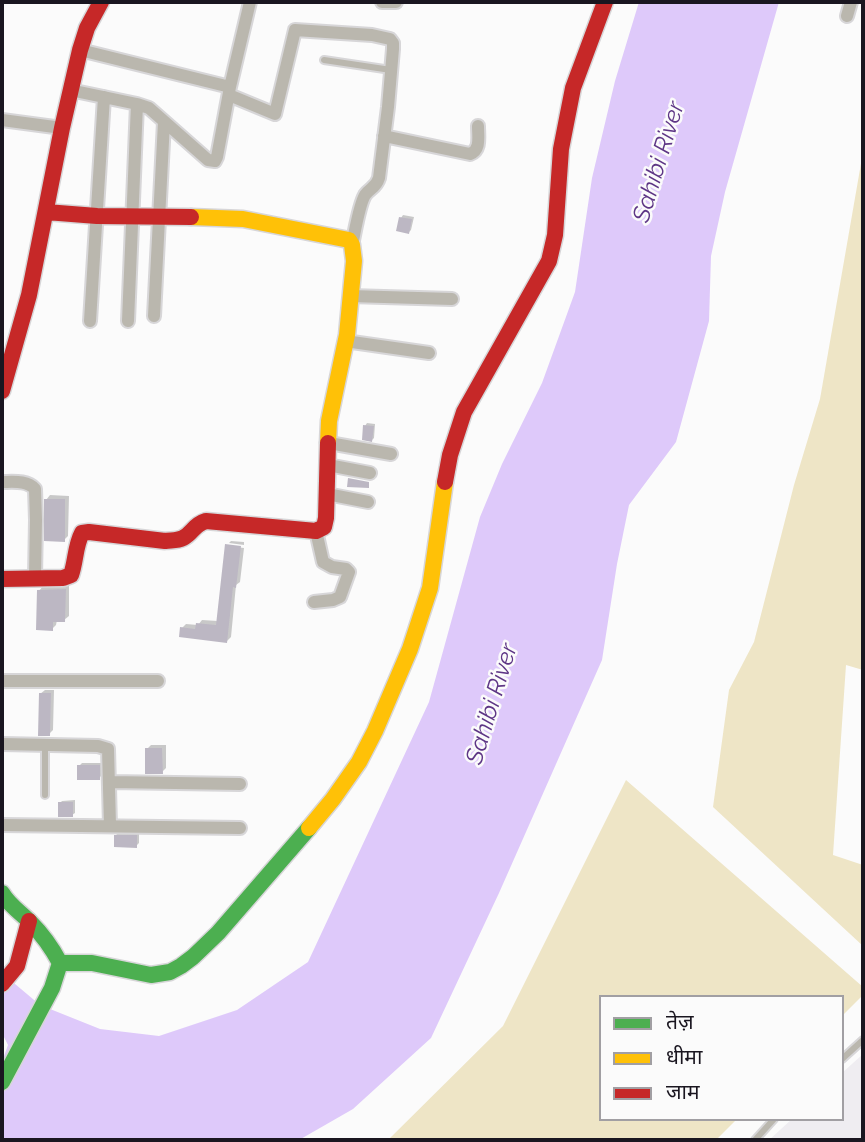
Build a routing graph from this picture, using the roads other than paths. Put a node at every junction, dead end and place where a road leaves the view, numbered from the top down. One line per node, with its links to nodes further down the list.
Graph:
1 (87, 2): 9 (street)
2 (101, 2): 9 (street)
3 (250, 2): 14 (street)
4 (382, 2): 5 (street)
5 (396, 2)
6 (605, 2): 58 (street)
7 (851, 2): 8 (street)
8 (847, 16)
9 (87, 28): 10 (street)
10 (80, 50): 13 (street); 14 (street)
11 (324, 60): 12 (lane)
12 (391, 70): 14 (street); 21 (street)
13 (70, 90): 15 (street); 20 (street)
14 (229, 91): 18 (street)
15 (104, 97): 16 (street); 23 (street)
16 (137, 104): 18 (street); 24 (street)
17 (2, 120): 20 (street)
18 (164, 122): 25 (street)
19 (478, 126): 21 (street)
20 (62, 128): 22 (street)
21 (384, 136): 26 (street)
22 (46, 212): 23 (street); 34 (street)
23 (97, 216): 24 (street); 30 (street)
24 (131, 216): 25 (street); 31 (street)
25 (160, 216): 26 (street); 29 (street)
26 (352, 244): 27 (street)
27 (350, 296): 28 (street); 32 (street)
28 (452, 299)
29 (154, 316)
30 (90, 321)
31 (128, 321)
32 (345, 341): 33 (street); 35 (street)
33 (429, 353)
34 (2, 391)
35 (329, 443): 36 (street); 37 (street)
36 (391, 454)
37 (328, 466): 38 (street); 40 (street)
38 (370, 473)
39 (2, 482): 43 (street)
40 (327, 494): 41 (street); 42 (street)
41 (368, 502)
42 (316, 531): 43 (street); 45 (street)
43 (35, 577): 44 (street)
44 (2, 579)
45 (314, 602)
46 (2, 681): 47 (street)
47 (158, 681)
48 (2, 744): 49 (street)
49 (46, 745): 50 (street); 52 (lane)
50 (110, 782): 51 (street); 54 (street)
51 (240, 784)
52 (45, 795)
53 (2, 825): 54 (street)
54 (110, 826): 55 (street)
55 (240, 828)
56 (3, 897): 57 (street)
57 (29, 922): 58 (street); 59 (street)
58 (60, 963): 62 (street)
59 (6, 979)
60 (863, 1040): 61 (lane)
61 (844, 1057)
62 (2, 1082)
63 (772, 1121): 64 (lane)
64 (755, 1140)

